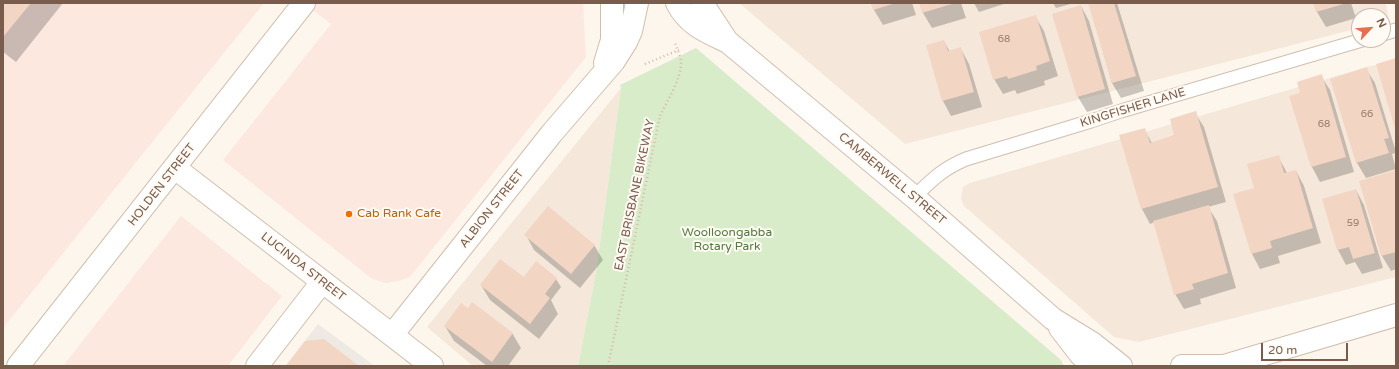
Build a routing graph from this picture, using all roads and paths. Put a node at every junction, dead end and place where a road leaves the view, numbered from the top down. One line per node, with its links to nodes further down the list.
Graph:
1 (304, 3): 13 (street, HOLDEN STREET)
2 (612, 3): 11 (street)
3 (637, 3): 11 (street, ALBION STREET)
4 (677, 3): 7 (street, CAMBERWELL STREET)
5 (702, 3): 7 (street, CAMBERWELL STREET)
6 (674, 41): 10 (path, EAST BRISBANE BIKEWAY)
7 (728, 42): 14 (street, CAMBERWELL STREET)
8 (1351, 43): 14 (lane, KINGFISHER LANE)
9 (683, 48): 10 (path)
10 (678, 50): 12 (path); 22 (path, EAST BRISBANE BIKEWAY)
11 (610, 61): 18 (street, ALBION STREET)
12 (644, 64)
13 (175, 168): 15 (street, LUCINDA STREET); 19 (street, HOLDEN STREET)
14 (914, 197): 17 (street, CAMBERWELL STREET)
15 (322, 282): 18 (street, LUCINDA STREET); 20 (street)
16 (1396, 315): 27 (street)
17 (1053, 319): 23 (street, CAMBERWELL STREET); 24 (street, CAMBERWELL STREET)
18 (392, 335): 21 (street, LUCINDA STREET)
19 (18, 366)
20 (257, 366)
21 (432, 366)
22 (608, 366)
23 (1092, 366)
24 (1121, 366)
25 (1182, 366): 26 (street)
26 (1219, 366)
27 (1224, 366)

